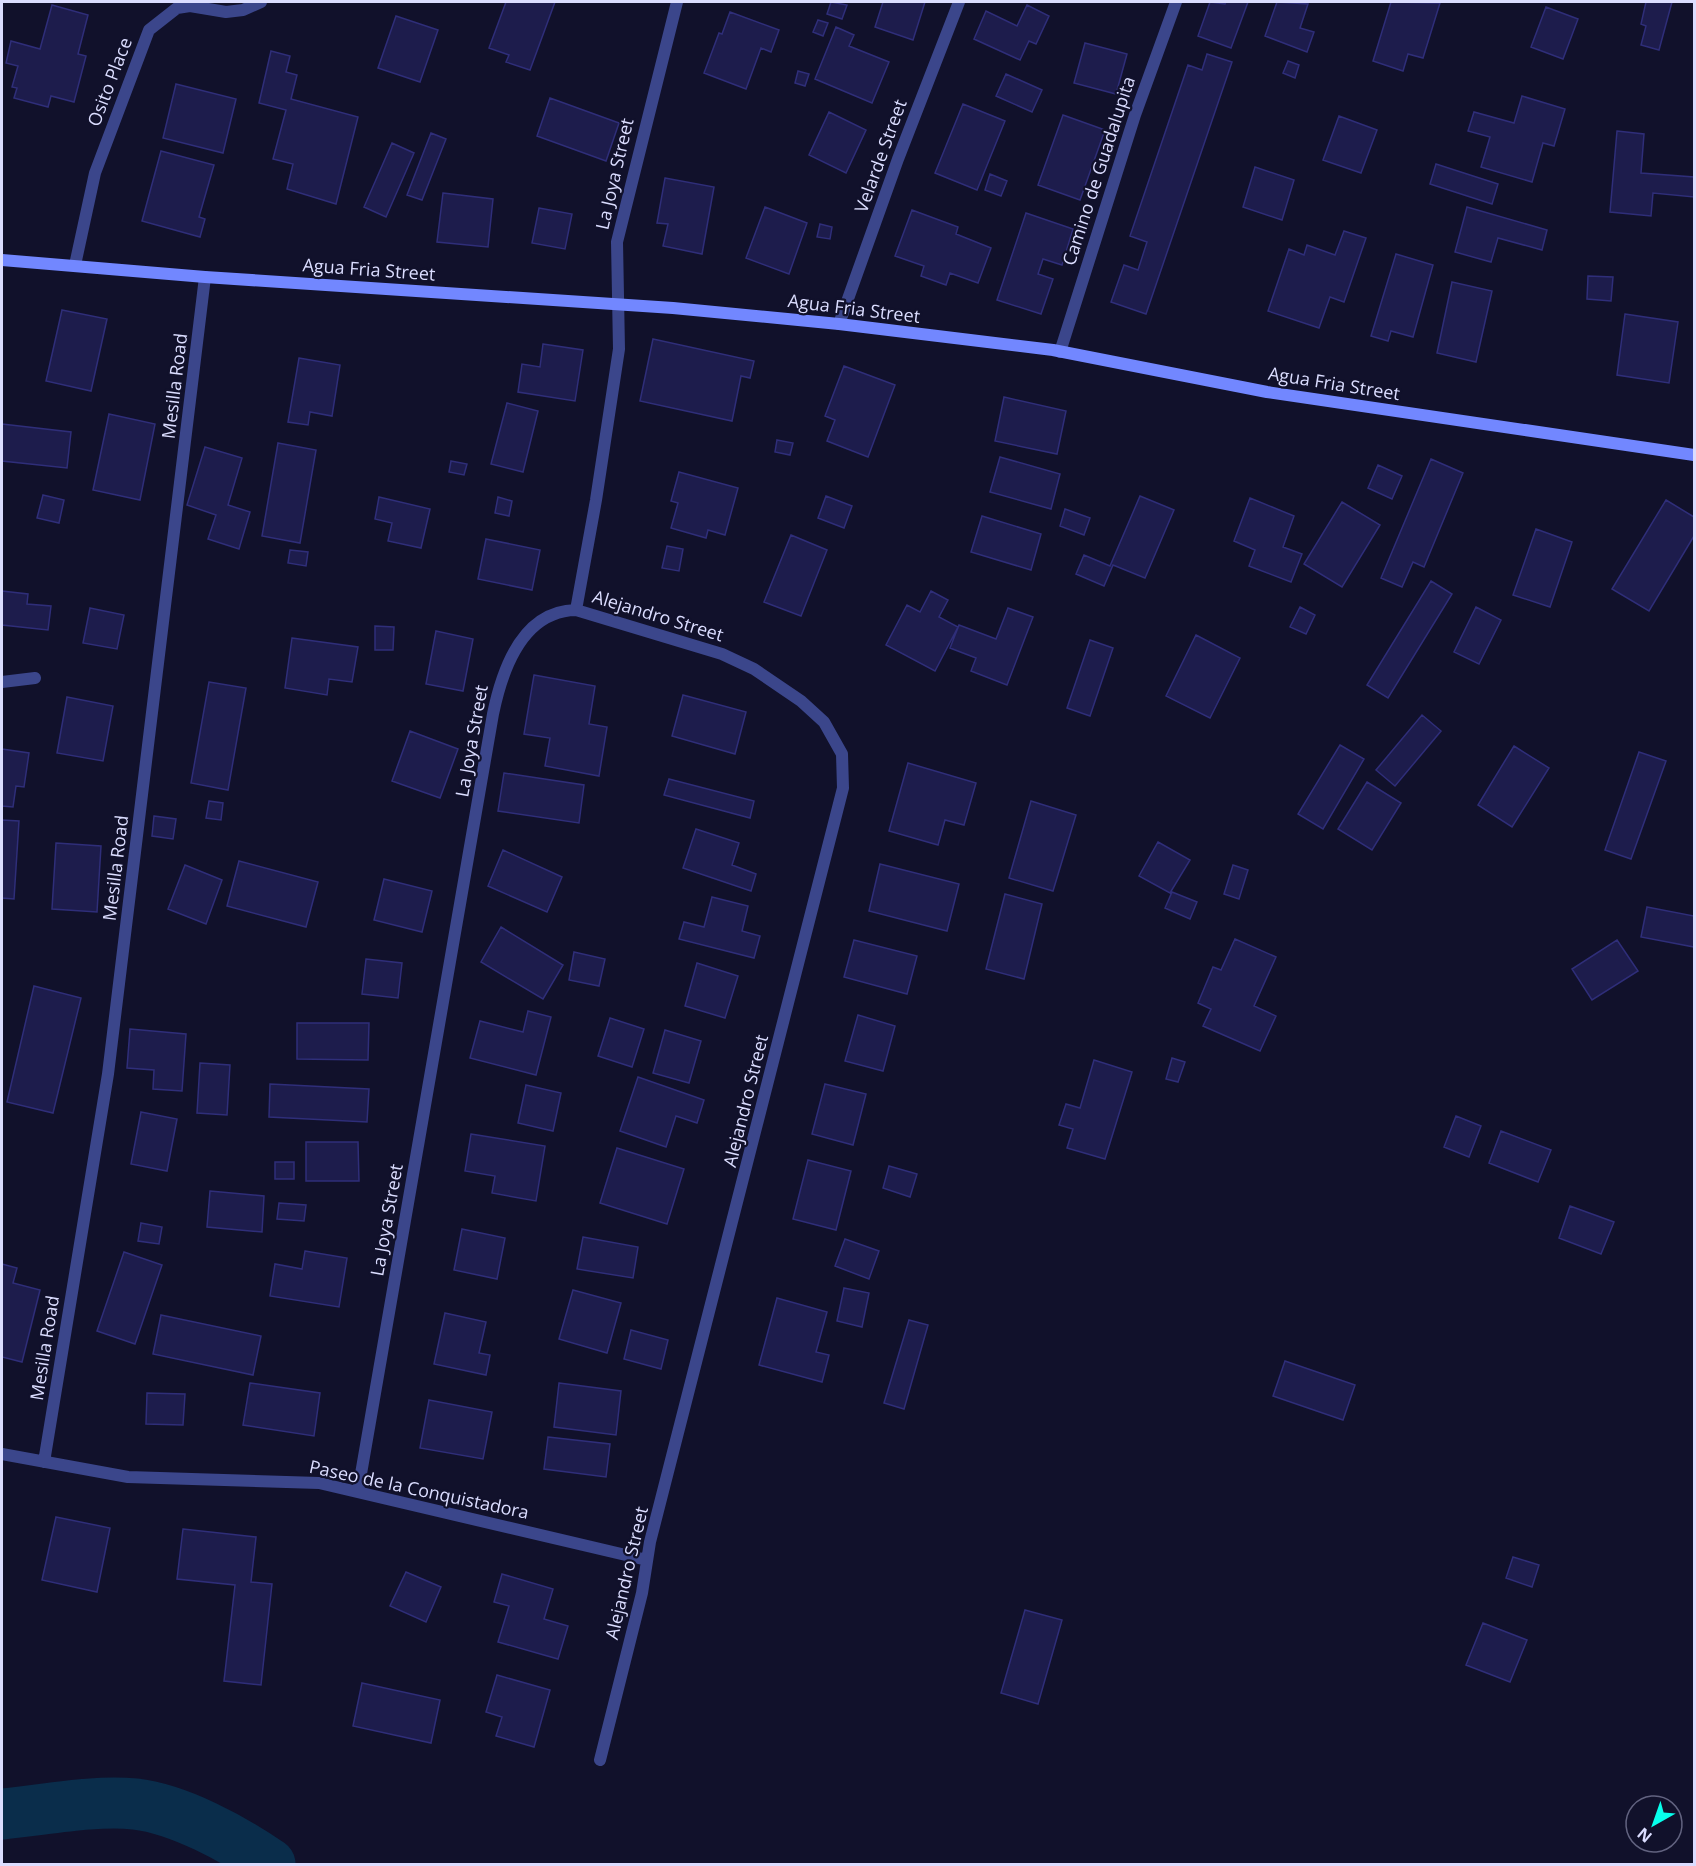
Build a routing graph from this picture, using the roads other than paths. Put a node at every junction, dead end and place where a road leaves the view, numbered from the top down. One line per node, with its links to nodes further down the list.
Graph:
1 (261, 2): 6 (street, Osito Place)
2 (676, 2): 8 (street, La Joya Street)
3 (959, 2): 9 (street, Velarde Street)
4 (1176, 2): 10 (street, Camino de Guadalupita)
5 (2, 260): 6 (street, Agua Fria Street)
6 (75, 265): 7 (street, Agua Fria Street)
7 (205, 277): 8 (street, Agua Fria Street); 16 (street, Mesilla Road)
8 (620, 305): 9 (street, Agua Fria Street); 12 (street, La Joya Street)
9 (839, 324): 10 (street, Agua Fria Street)
10 (1060, 352): 11 (street, Agua Fria Street)
11 (1695, 455)
12 (576, 610): 17 (street, La Joya Street); 18 (street, Alejandro Street)
13 (35, 678): 14 (street)
14 (2, 682)
15 (2, 1454): 16 (street, Paseo de la Conquistadora)
16 (44, 1462): 17 (street, Paseo de la Conquistadora)
17 (358, 1491): 18 (street, Paseo de la Conquistadora)
18 (647, 1560): 19 (street, Alejandro Street)
19 (600, 1760)

